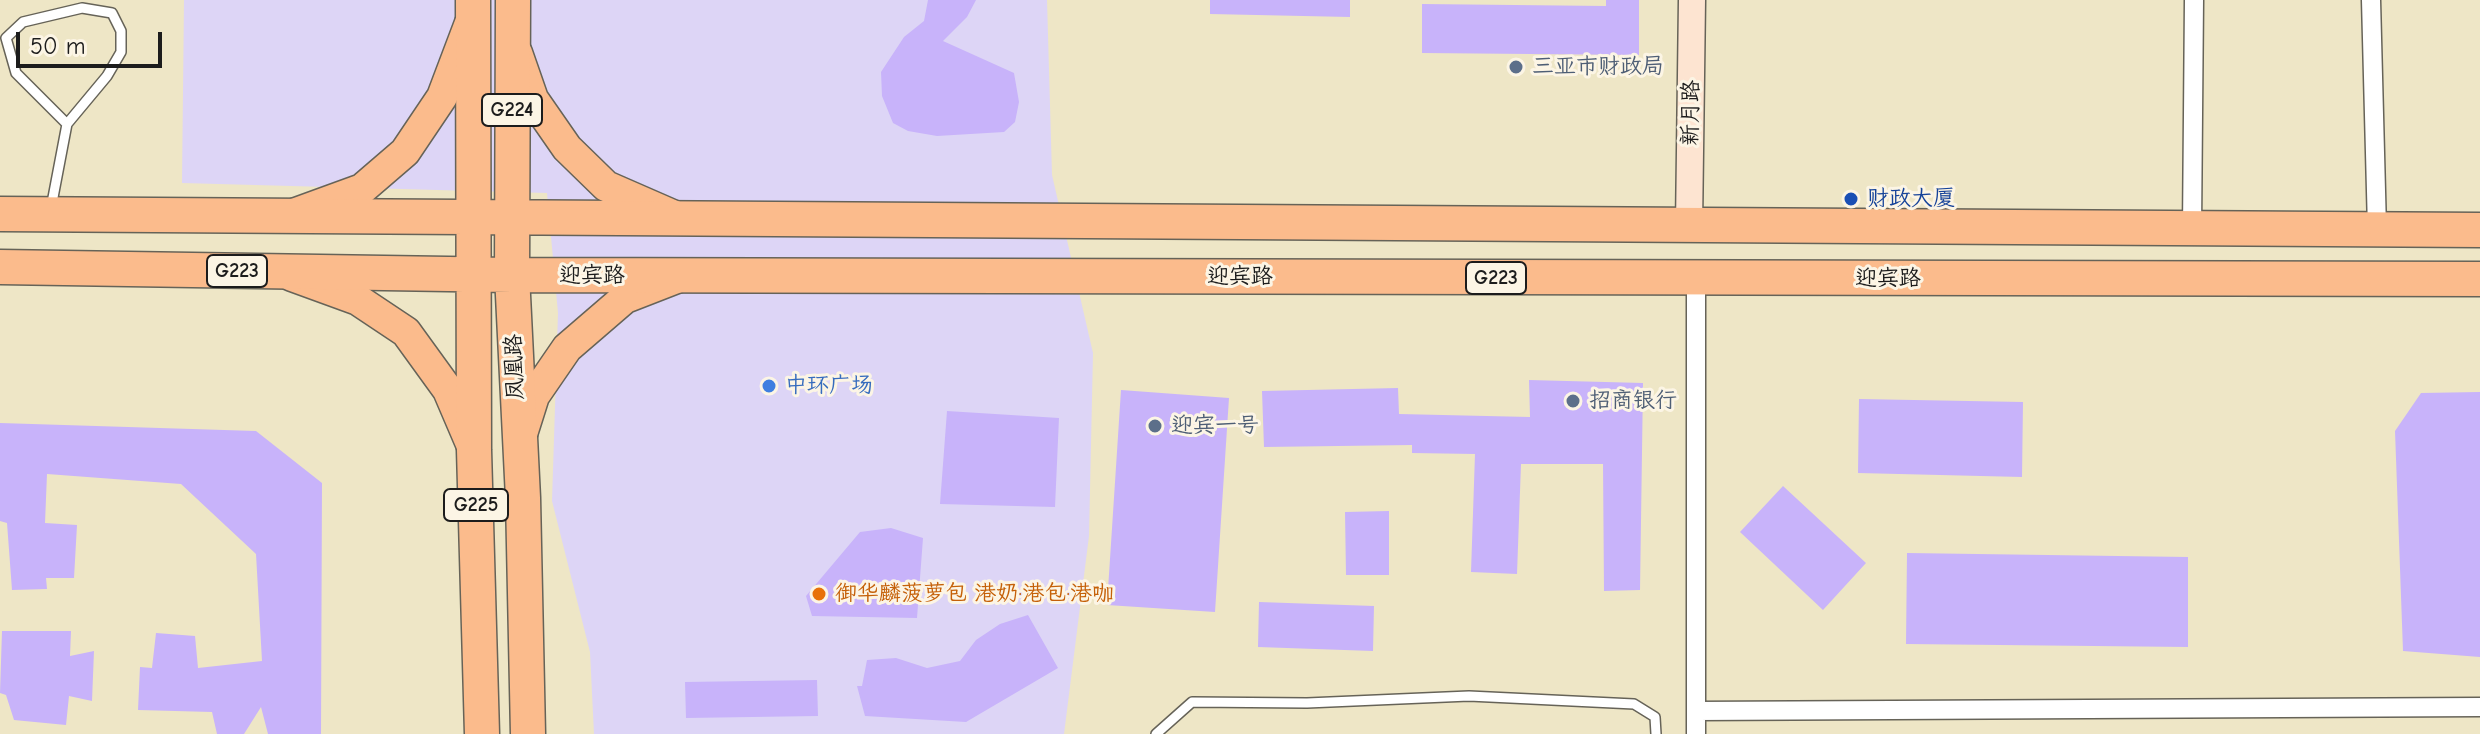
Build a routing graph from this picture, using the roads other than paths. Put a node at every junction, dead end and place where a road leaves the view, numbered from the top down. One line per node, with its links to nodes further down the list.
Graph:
1 (513, 0): 6 (highway, 凤凰路 / G224)
2 (1692, 0): 14 (street, 新月路)
3 (2194, 0): 15 (street)
4 (2371, 0): 16 (street)
5 (473, 7): 10 (main road); 11 (highway, 凤凰路 / G224)
6 (513, 42): 12 (highway, 凤凰路 / G224); 13 (main road)
7 (67, 124): 7 (lane); 9 (lane)
8 (0, 214): 9 (highway)
9 (50, 215): 10 (highway)
10 (285, 217): 11 (highway)
11 (474, 220): 12 (highway); 20 (highway, 凤凰路 / G225)
12 (512, 220): 13 (highway); 21 (highway, 凤凰路 / G224)
13 (686, 221): 14 (highway)
14 (1689, 226): 15 (highway)
15 (2192, 229): 16 (highway)
16 (2377, 229): 17 (highway)
17 (2480, 230)
18 (0, 267): 19 (highway, 迎宾路 / G223)
19 (279, 271): 20 (highway, 迎宾路 / G223); 26 (main road)
20 (475, 275): 21 (highway, 迎宾路 / G223); 26 (highway, 凤凰路 / G225)
21 (512, 275): 22 (highway, 迎宾路 / G223); 25 (highway, 凤凰路 / G225)
22 (682, 276): 23 (highway, 迎宾路 / G223); 25 (main road)
23 (1696, 278): 24 (highway, 迎宾路 / G223); 28 (street)
24 (2480, 279)
25 (518, 447): 30 (highway, 凤凰路 / G225)
26 (474, 450): 29 (highway, 凤凰路 / G225)
27 (2480, 707): 28 (street)
28 (1696, 711): 33 (street)
29 (482, 734)
30 (528, 734)
31 (1156, 734): 32 (lane)
32 (1656, 734)
33 (1696, 734)

